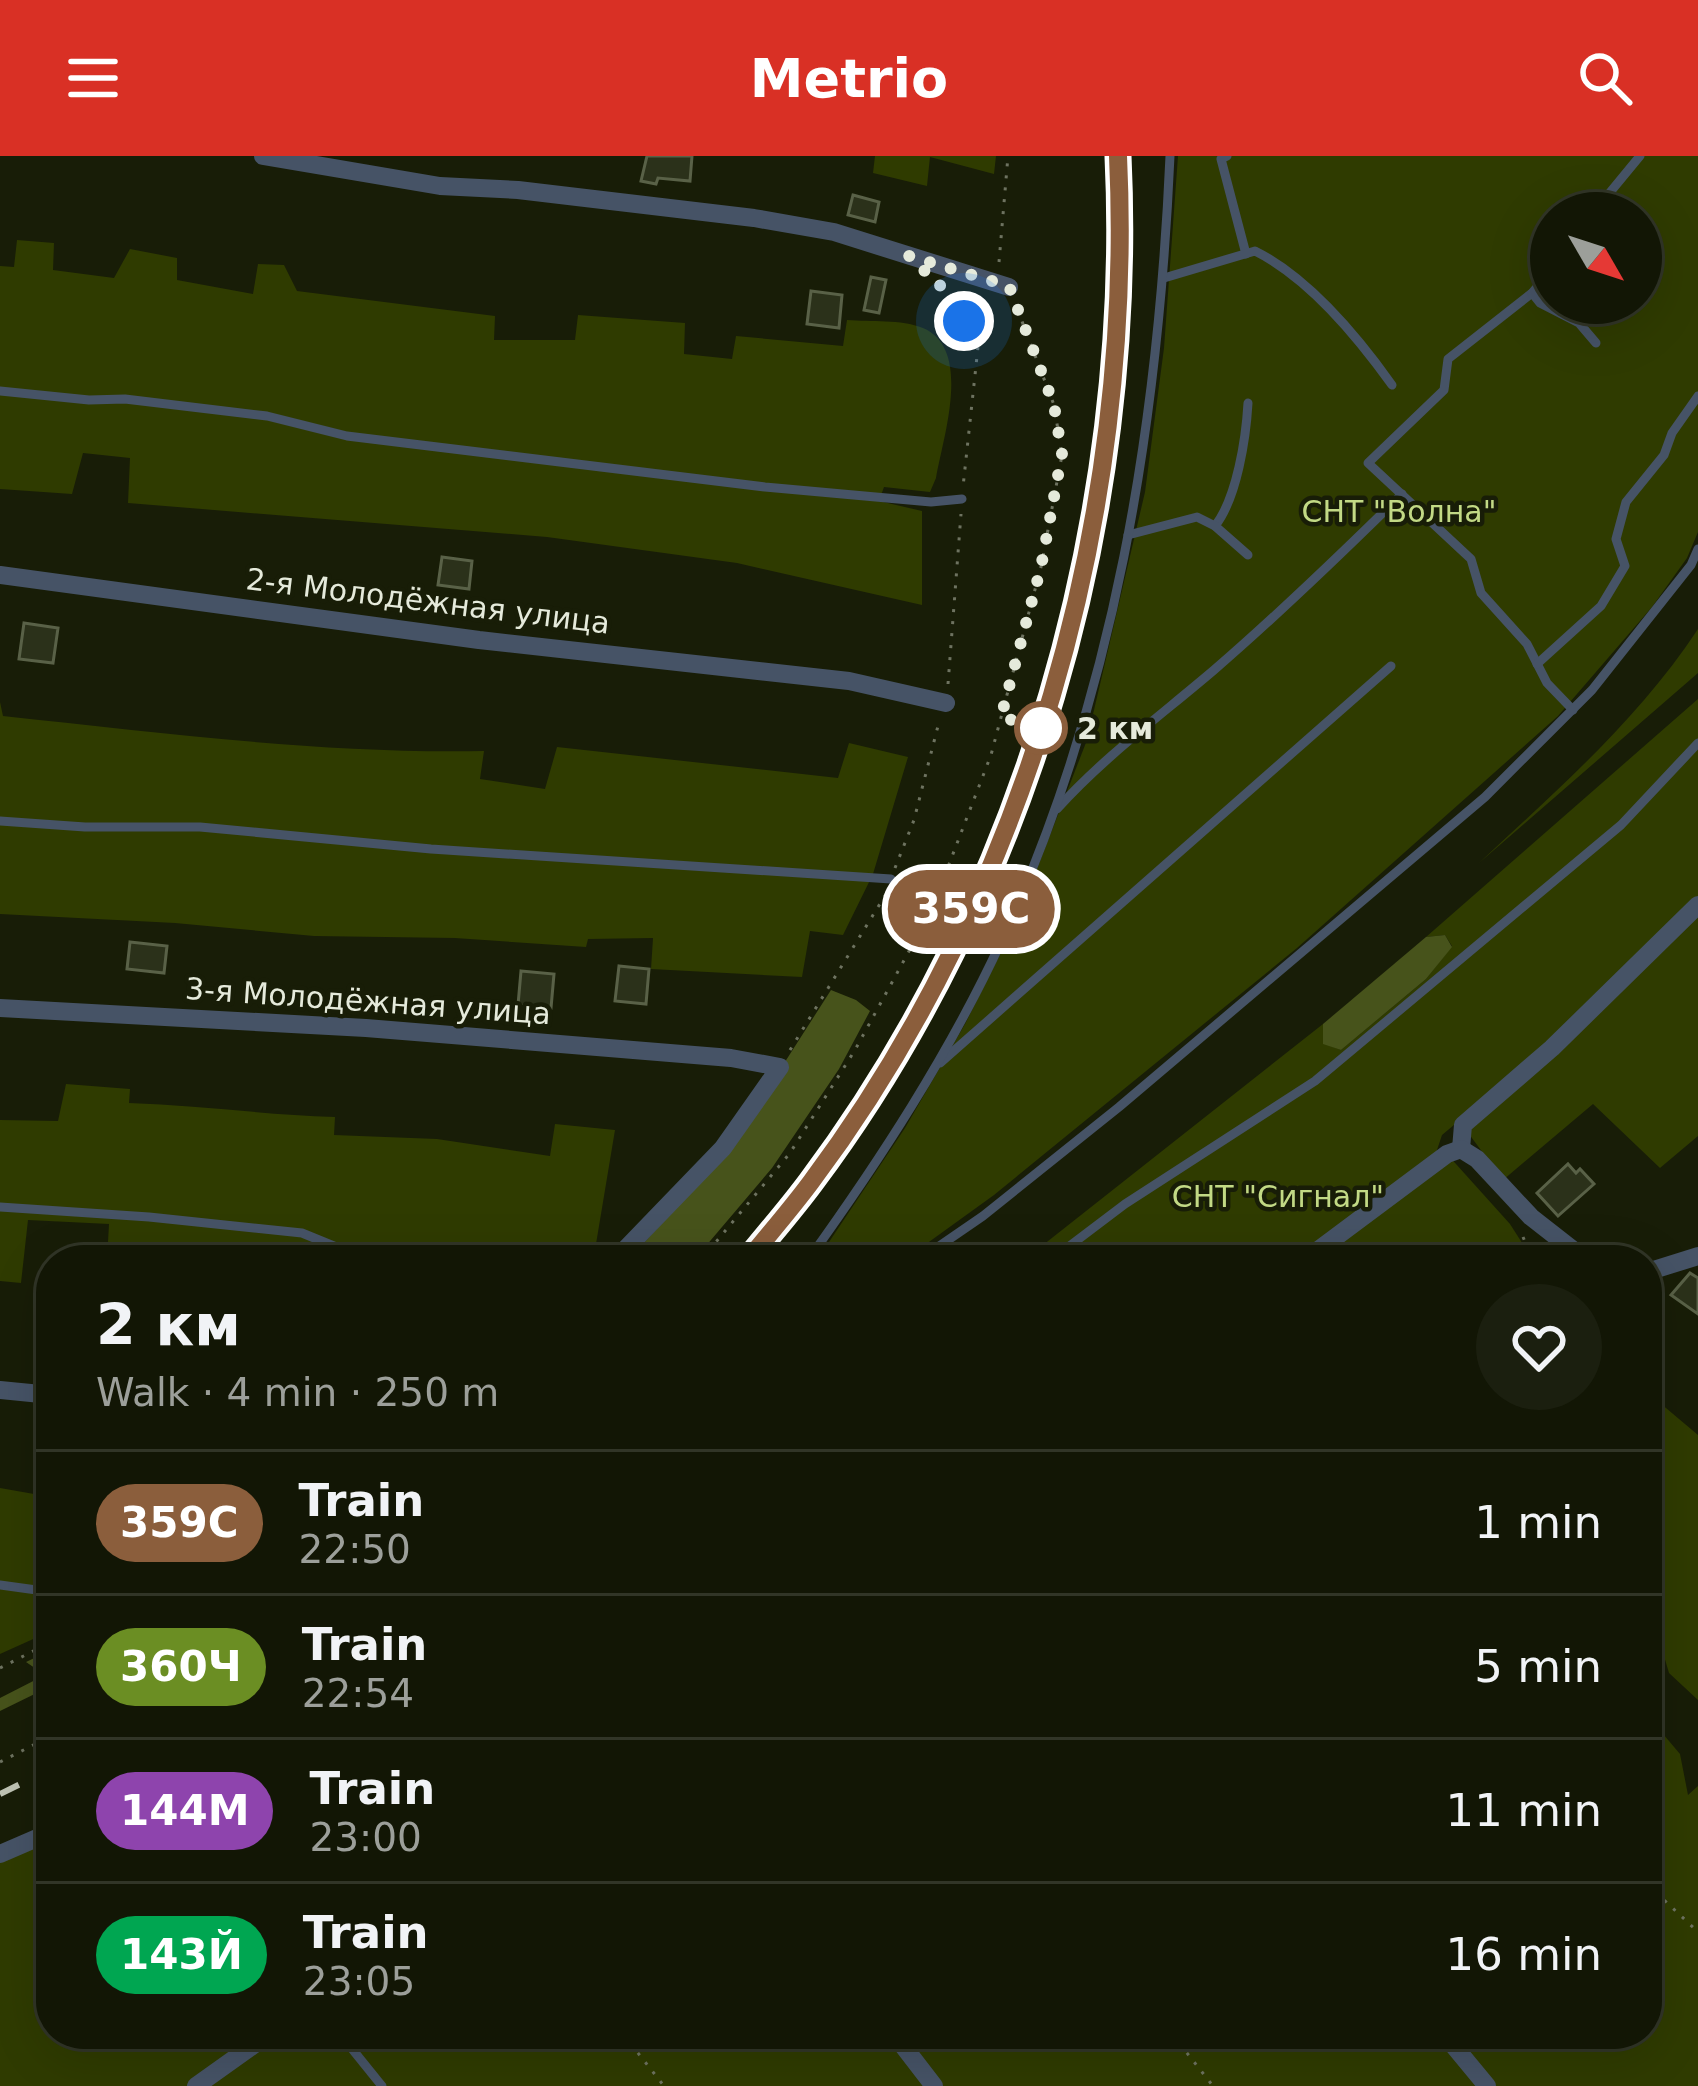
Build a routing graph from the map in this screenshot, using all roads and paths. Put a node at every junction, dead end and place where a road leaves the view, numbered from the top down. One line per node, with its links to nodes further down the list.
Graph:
1 (263, 156): 10 (street)
2 (1008, 156): 10 (path)
3 (1170, 156): 8 (lane)
4 (1640, 156): 6 (lane)
5 (1223, 157): 7 (lane)
6 (1610, 192)
7 (1246, 254): 8 (lane); 14 (lane)
8 (1164, 278): 21 (lane)
9 (936, 282): 19 (path)
10 (1003, 285): 41 (path)
11 (1530, 294): 18 (lane)
12 (1581, 324): 13 (lane)
13 (1596, 343)
14 (1392, 385)
15 (0, 391): 19 (lane)
16 (1698, 396): 25 (lane)
17 (1248, 403): 20 (lane)
18 (1402, 494): 25 (lane); 30 (lane)
19 (962, 499): 27 (path)
20 (1215, 526): 21 (lane); 23 (lane)
21 (1128, 535): 30 (lane)
22 (1698, 549): 28 (lane)
23 (1249, 555)
24 (0, 575): 27 (street, 2-я Молодёжная улица)
25 (1537, 664): 28 (lane)
26 (1391, 666): 36 (lane)
27 (946, 703): 32 (path)
28 (1573, 710): 43 (lane)
29 (1698, 742): 44 (lane)
30 (1053, 814): 36 (lane)
31 (0, 821): 32 (lane)
32 (891, 879): 35 (path)
33 (1698, 905): 37 (street)
34 (0, 1007): 35 (street, 3-я Молодёжная улица)
35 (780, 1066): 40 (street)
36 (933, 1070): 42 (lane)
37 (1461, 1149): 45 (street); 46 (street)
38 (0, 1208): 39 (lane)
39 (331, 1245)
40 (629, 1245)
41 (713, 1245)
42 (819, 1245)
43 (941, 1245)
44 (1071, 1245)
45 (1325, 1245)
46 (1567, 1245)
47 (1698, 1256): 48 (street)
48 (1662, 1267)
49 (0, 1390): 50 (street)
50 (36, 1394)
51 (0, 1585): 52 (lane)
52 (36, 1590)
53 (36, 1650): 54 (path)
54 (0, 1668)
55 (36, 1744): 56 (path)
56 (0, 1762)
57 (36, 1838): 58 (street)
58 (0, 1854)
59 (1662, 1898): 60 (path)
60 (1698, 1932)
61 (248, 2049): 67 (street)
62 (352, 2049): 68 (lane)
63 (635, 2049): 69 (path)
64 (906, 2049): 70 (street)
65 (1184, 2049): 71 (path)
66 (1456, 2049): 72 (street)
67 (196, 2086)
68 (382, 2086)
69 (664, 2086)
70 (934, 2086)
71 (1213, 2086)
72 (1487, 2086)

